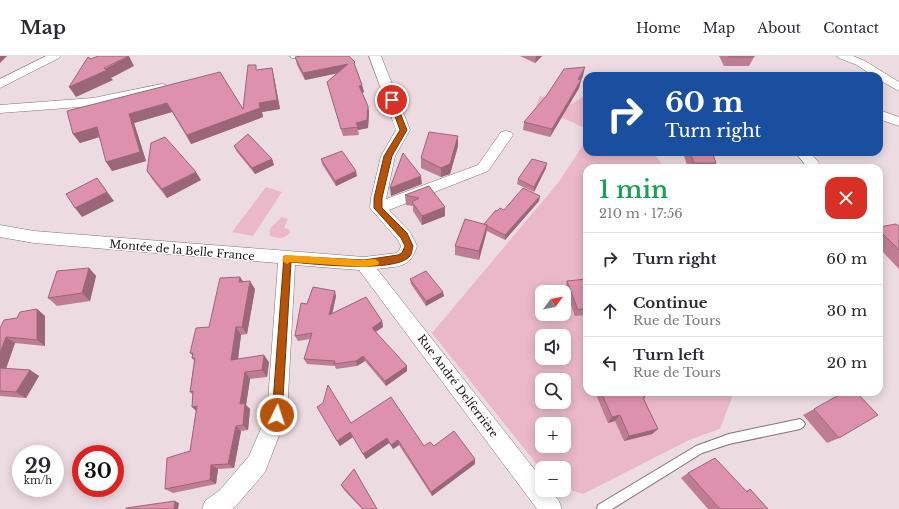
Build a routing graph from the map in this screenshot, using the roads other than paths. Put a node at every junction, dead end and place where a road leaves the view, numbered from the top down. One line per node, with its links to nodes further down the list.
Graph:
1 (55, 56): 6 (street)
2 (375, 56): 15 (street)
3 (843, 56): 4 (street)
4 (875, 72)
5 (883, 77): 8 (street)
6 (0, 84)
7 (176, 85): 9 (street)
8 (899, 87)
9 (0, 109)
10 (883, 116): 11 (street)
11 (899, 122)
12 (506, 135): 15 (street)
13 (806, 156): 14 (street)
14 (812, 164)
15 (378, 208): 18 (street, Montée de la Belle France)
16 (0, 231): 17 (street, Montée de la Belle France)
17 (287, 258): 18 (street, Montée de la Belle France); 20 (street)
18 (364, 264): 21 (street, Rue André Delferrière)
19 (800, 424): 22 (lane)
20 (213, 509)
21 (552, 509)
22 (602, 509)

